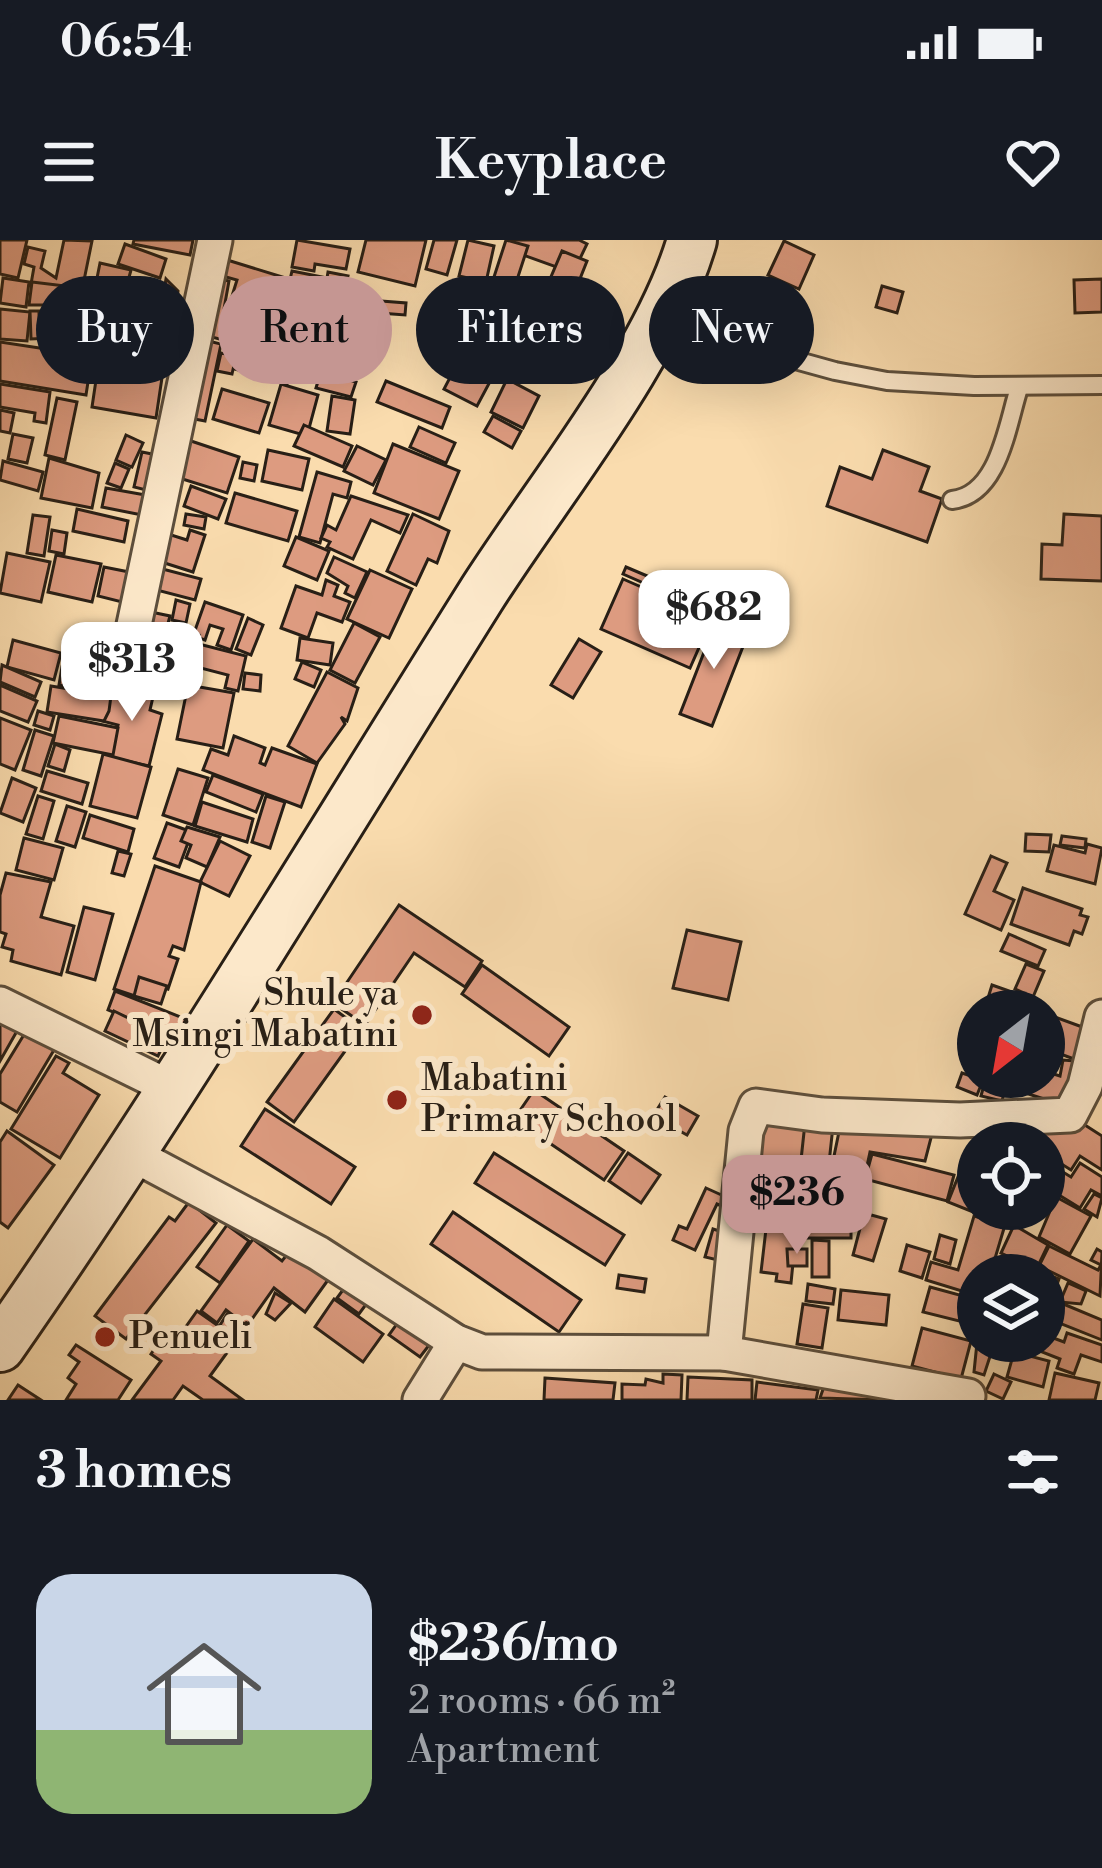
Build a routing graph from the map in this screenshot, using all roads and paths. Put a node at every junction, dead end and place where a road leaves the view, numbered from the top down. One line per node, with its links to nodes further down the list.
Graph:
1 (215, 240): 9 (street)
2 (692, 240): 3 (main road)
3 (681, 276)
4 (649, 337): 12 (main road)
5 (814, 364): 7 (lane)
6 (1102, 385): 7 (lane)
7 (1019, 388): 8 (lane)
8 (952, 500)
9 (125, 663)
10 (0, 1004): 12 (street)
11 (1102, 1017): 16 (street)
12 (175, 1090): 13 (main road)
13 (134, 1155): 14 (street); 15 (main road)
14 (456, 1342): 16 (street); 18 (street)
15 (0, 1346)
16 (724, 1353): 17 (street)
17 (968, 1396)
18 (420, 1400)

